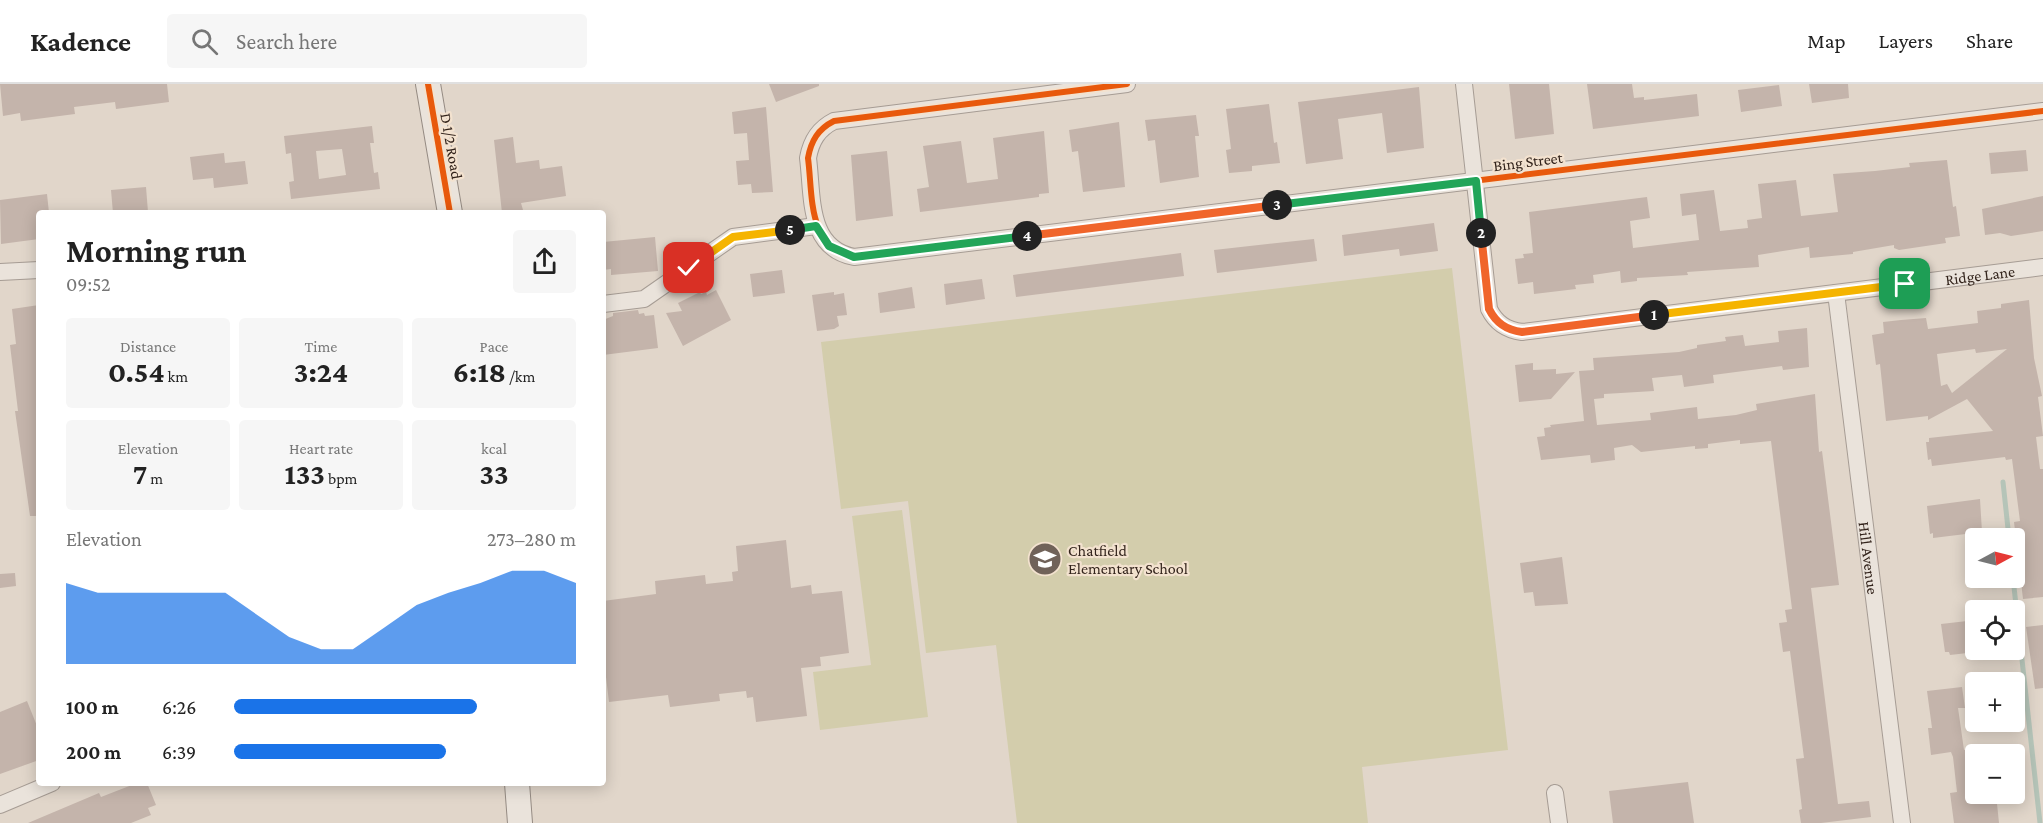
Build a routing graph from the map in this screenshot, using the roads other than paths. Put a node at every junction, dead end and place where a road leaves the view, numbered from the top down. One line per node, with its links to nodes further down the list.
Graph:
1 (428, 84): 6 (main road, D 1/2 Road)
2 (1127, 84): 7 (street)
3 (1464, 84): 5 (street)
4 (2043, 111): 5 (street, Bing Street)
5 (1476, 181): 7 (street, Bing Street); 11 (street, Ridge Lane)
6 (449, 210)
7 (816, 226): 12 (street)
8 (2043, 267): 11 (street, Ridge Lane)
9 (36, 270): 10 (street)
10 (0, 273)
11 (1836, 293): 19 (street, Hill Avenue)
12 (606, 304)
13 (45, 786): 16 (street)
14 (517, 786): 17 (main road)
15 (1555, 793): 18 (street)
16 (0, 805)
17 (520, 823)
18 (1559, 823)
19 (1902, 823)

